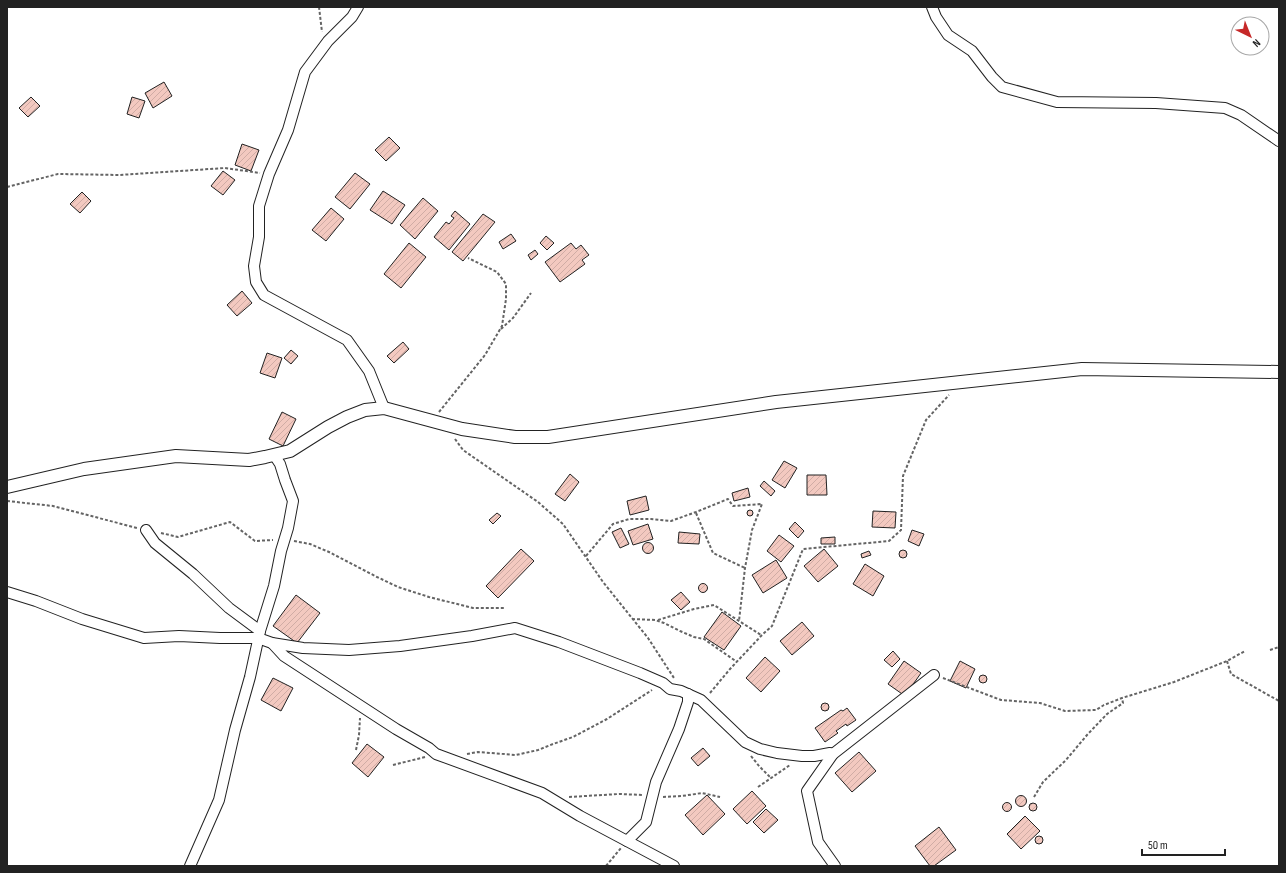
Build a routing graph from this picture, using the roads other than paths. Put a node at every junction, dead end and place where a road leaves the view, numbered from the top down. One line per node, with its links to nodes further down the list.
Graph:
1 (358, 7): 5 (street)
2 (932, 7): 3 (street)
3 (1279, 141)
4 (1279, 372): 5 (street)
5 (384, 408): 6 (street)
6 (274, 455): 7 (street); 10 (street)
7 (7, 487)
8 (146, 530): 10 (street)
9 (7, 592): 10 (street)
10 (259, 635): 11 (street); 16 (street)
11 (272, 643): 13 (street); 15 (street)
12 (934, 675): 14 (street)
13 (684, 692): 14 (street); 15 (street)
14 (833, 754): 18 (street)
15 (627, 841): 17 (street)
16 (190, 866)
17 (674, 866)
18 (835, 866)

